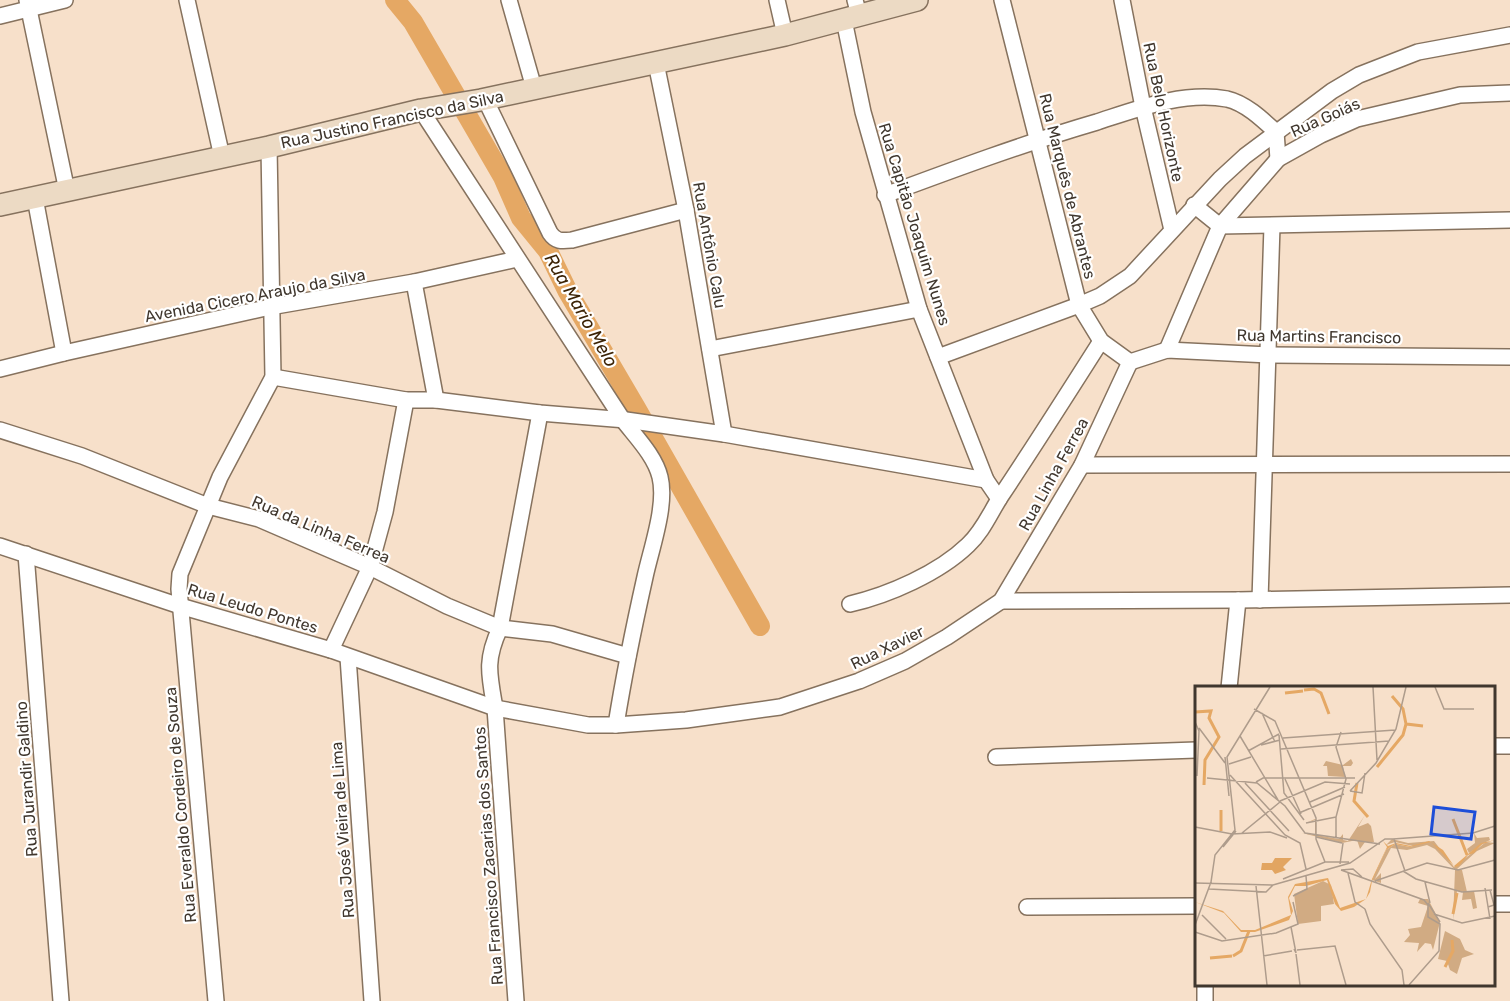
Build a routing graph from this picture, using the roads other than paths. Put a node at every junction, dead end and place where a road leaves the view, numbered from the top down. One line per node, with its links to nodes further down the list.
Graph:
1 (65, 0): 8 (street)
2 (188, 0): 22 (street)
3 (509, 0): 14 (street)
4 (777, 0): 11 (street)
5 (917, 0): 9 (main road, Rua Justino Francisco da Silva)
6 (1002, 0): 20 (street, Rua Marquês de Abrantes)
7 (1122, 0): 17 (street, Rua Belo Horizonte)
8 (28, 4): 10 (street); 24 (street)
9 (853, 12): 11 (main road, Rua Justino Francisco da Silva); 25 (street, Rua Capitão Joaquim Nunes)
10 (0, 15)
11 (785, 35): 13 (main road, Rua Justino Francisco da Silva)
12 (1510, 35): 19 (street, Rua Goiás)
13 (656, 63): 14 (main road, Rua Justino Francisco da Silva); 29 (street, Rua Antônio Calu)
14 (534, 88): 16 (main road, Rua Justino Francisco da Silva)
15 (1510, 93): 23 (street, Rua Goiás)
16 (483, 99): 18 (main road, Rua Justino Francisco da Silva); 29 (street)
17 (1143, 107): 19 (street); 20 (street); 33 (street, Rua Belo Horizonte)
18 (429, 109): 21 (main road, Rua Justino Francisco da Silva); 34 (street)
19 (1276, 132): 23 (street); 28 (street, Rua Goiás)
20 (1038, 139): 25 (street); 36 (street, Rua Marquês de Abrantes)
21 (269, 147): 22 (main road, Rua Justino Francisco da Silva); 37 (street)
22 (222, 157): 24 (main road, Rua Justino Francisco da Silva)
23 (1278, 159): 31 (street, Rua Goiás)
24 (68, 191): 26 (main road, Rua Justino Francisco da Silva)
25 (885, 195): 38 (street, Rua Capitão Joaquim Nunes)
26 (35, 198): 27 (main road, Rua Justino Francisco da Silva); 42 (street)
27 (0, 205)
28 (1194, 206): 31 (street); 33 (street, Rua Goiás)
29 (686, 210): 40 (street, Rua Antônio Calu)
30 (1510, 220): 32 (street)
31 (1220, 226): 32 (street); 41 (street, Rua Goiás)
32 (1272, 226): 43 (street)
33 (1172, 230): 36 (street, Rua Goiás)
34 (517, 259): 35 (street, Avenida Cicero Araujo da Silva); 52 (street)
35 (414, 282): 37 (street, Avenida Cicero Araujo da Silva); 50 (street)
36 (1079, 305): 39 (street, Rua Marquês de Abrantes); 44 (street, Rua Goiás)
37 (270, 307): 42 (street, Avenida Cicero Araujo da Silva); 48 (street)
38 (919, 309): 40 (street); 44 (street, Rua Capitão Joaquim Nunes)
39 (1101, 341): 46 (street, Rua Marquês de Abrantes); 59 (street)
40 (710, 349): 54 (street, Rua Antônio Calu)
41 (1167, 350): 43 (street, Rua Martins Francisco); 46 (street, Rua Martins Francisco)
42 (64, 353): 47 (street, Avenida Cicero Araujo da Silva)
43 (1269, 355): 45 (street, Rua Martins Francisco); 55 (street)
44 (938, 357): 58 (street, Rua Capitão Joaquim Nunes)
45 (1510, 357)
46 (1130, 362): 57 (street, Rua Linha Ferrea)
47 (0, 369)
48 (273, 377): 49 (street); 60 (street, Rua Everaldo Cordeiro de Souza)
49 (406, 400): 50 (street); 63 (street)
50 (436, 400): 51 (street)
51 (540, 413): 52 (street); 70 (street, Rua Francisco Zacarias dos Santos)
52 (624, 420): 54 (street); 72 (street)
53 (0, 430): 60 (street, Rua da Linha Ferrea)
54 (724, 434): 58 (street)
55 (1265, 463): 56 (street); 57 (street); 67 (street)
56 (1510, 464)
57 (1082, 465): 65 (street, Rua Linha Ferrea)
58 (986, 480): 59 (street, Rua Capitão Joaquim Nunes)
59 (999, 499): 68 (street)
60 (208, 506): 63 (street, Rua da Linha Ferrea); 69 (street, Rua Everaldo Cordeiro de Souza)
61 (0, 546): 62 (street, Rua Leudo Pontes)
62 (26, 554): 69 (street, Rua Leudo Pontes); 81 (street, Rua Jurandir Galdino)
63 (370, 567): 70 (street, Rua da Linha Ferrea); 71 (street)
64 (1510, 595): 67 (street)
65 (1001, 600): 66 (street); 76 (street, Rua Xavier)
66 (1238, 600): 67 (street); 74 (street)
67 (1260, 600)
68 (850, 604)
69 (180, 606): 71 (street, Rua Leudo Pontes); 82 (street, Rua Everaldo Cordeiro de Souza)
70 (500, 628): 72 (street, Rua da Linha Ferrea); 75 (street, Rua Francisco Zacarias dos Santos)
71 (331, 650): 73 (street, Rua Leudo Pontes)
72 (628, 656): 76 (street)
73 (348, 657): 75 (street, Rua Leudo Pontes); 83 (street, Rua José Vieira de Lima)
74 (1229, 686)
75 (495, 708): 76 (street, Rua Leudo Pontes); 84 (street, Rua Francisco Zacarias dos Santos)
76 (616, 725)
77 (1195, 750): 78 (street)
78 (996, 757)
79 (1195, 906): 80 (street)
80 (1027, 907)
81 (61, 1001)
82 (216, 1001)
83 (372, 1001)
84 (516, 1001)

